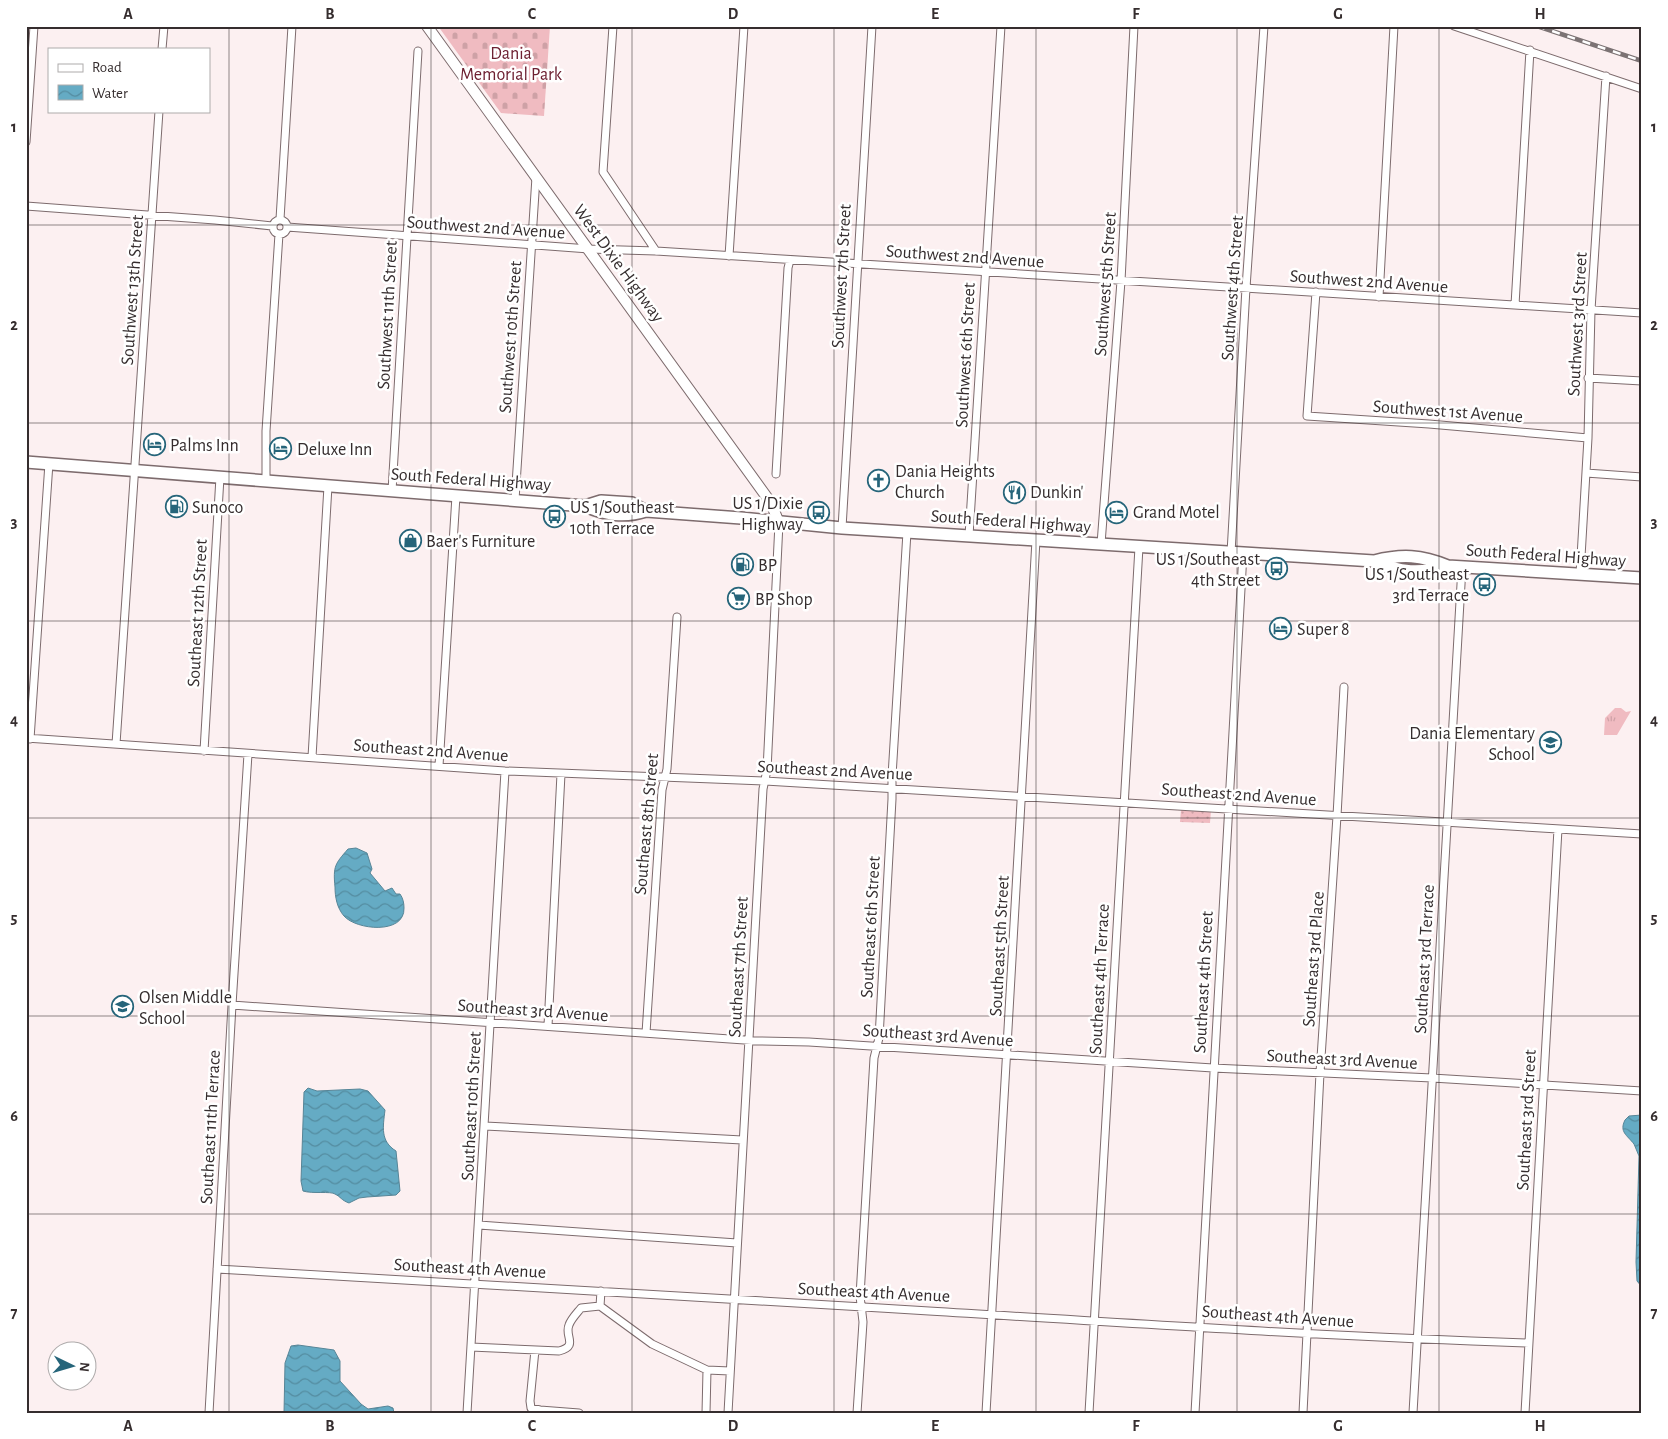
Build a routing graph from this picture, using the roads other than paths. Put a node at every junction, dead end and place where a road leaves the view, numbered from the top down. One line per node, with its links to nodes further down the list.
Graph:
1 (34, 26): 19 (street)
2 (164, 26): 13 (street)
3 (292, 26): 23 (street)
4 (427, 26): 20 (main road, West Dixie Highway)
5 (613, 26): 30 (street)
6 (744, 26): 31 (street)
7 (872, 26): 33 (street, Southwest 7th Street)
8 (1000, 26): 34 (street, Southwest 6th Street)
9 (1134, 26): 35 (street, Southwest 5th Street)
10 (1264, 26): 36 (street, Southwest 4th Street)
11 (1394, 26): 38 (street)
12 (1454, 26): 14 (street)
13 (162, 48)
14 (1530, 50): 16 (street); 39 (street)
15 (418, 51): 27 (street, Southwest 11th Street)
16 (1606, 76): 17 (street); 40 (street, Southwest 3rd Street)
17 (1642, 89)
18 (158, 112): 22 (street, Southwest 13th Street)
19 (26, 142)
20 (536, 176): 28 (street, Southwest 10th Street); 29 (main road, West Dixie Highway)
21 (26, 206): 22 (street)
22 (152, 215): 24 (street); 47 (street, Southwest 13th Street)
23 (280, 219): 24 (street); 25 (street)
24 (272, 226): 26 (street)
25 (287, 228): 26 (street); 27 (street, Southwest 2nd Avenue)
26 (279, 234): 52 (street)
27 (406, 235): 28 (street, Southwest 2nd Avenue); 54 (street, Southwest 11th Street)
28 (531, 245): 29 (street, Southwest 2nd Avenue); 56 (street, Southwest 10th Street)
29 (589, 250): 30 (street, Southwest 2nd Avenue); 57 (main road, West Dixie Highway)
30 (656, 251): 31 (street, Southwest 2nd Avenue)
31 (729, 256): 32 (street, Southwest 2nd Avenue)
32 (790, 260): 33 (street, Southwest 2nd Avenue); 48 (street)
33 (857, 264): 34 (street, Southwest 2nd Avenue); 58 (street, Southwest 7th Street)
34 (985, 272): 35 (street, Southwest 2nd Avenue); 60 (street, Southwest 6th Street)
35 (1121, 281): 36 (street, Southwest 2nd Avenue); 62 (street, Southwest 5th Street)
36 (1246, 288): 37 (street, Southwest 2nd Avenue); 64 (street, Southwest 4th Street)
37 (1316, 292): 38 (street, Southwest 2nd Avenue); 44 (street, Southwest 1st Avenue)
38 (1379, 297): 39 (street, Southwest 2nd Avenue)
39 (1515, 305): 40 (street, Southwest 2nd Avenue)
40 (1591, 310): 41 (street, Southwest 2nd Avenue); 42 (street, Southwest 3rd Street)
41 (1642, 313)
42 (1588, 378): 43 (street); 44 (street, Southwest 3rd Street)
43 (1642, 381)
44 (1588, 438): 49 (street, Southwest 3rd Street)
45 (26, 462): 46 (main road, South Federal Highway)
46 (49, 463): 47 (main road, South Federal Highway); 70 (street)
47 (134, 471): 50 (main road, South Federal Highway); 71 (street, Southwest 13th Street)
48 (776, 473)
49 (1586, 473): 51 (street); 66 (street, Southwest 3rd Street)
50 (220, 477): 52 (main road, South Federal Highway); 72 (street, Southeast 12th Street)
51 (1642, 477)
52 (266, 481): 53 (main road, South Federal Highway)
53 (328, 486): 54 (main road, South Federal Highway); 74 (street)
54 (392, 491): 55 (main road, South Federal Highway)
55 (456, 496): 56 (main road, South Federal Highway); 75 (street)
56 (515, 500): 57 (main road, South Federal Highway)
57 (779, 523): 58 (main road, South Federal Highway); 79 (street, Southeast 7th Street)
58 (842, 528): 59 (main road, South Federal Highway)
59 (907, 532): 60 (main road, South Federal Highway); 80 (street, Southeast 6th Street)
60 (969, 536): 61 (main road, South Federal Highway)
61 (1036, 540): 62 (main road, South Federal Highway); 81 (street, Southeast 5th Street)
62 (1101, 544): 63 (main road, South Federal Highway)
63 (1139, 547): 64 (main road, South Federal Highway); 82 (street, Southeast 4th Terrace)
64 (1237, 553): 65 (main road, South Federal Highway); 83 (street, Southeast 4th Street)
65 (1462, 567): 66 (main road, South Federal Highway); 85 (street, Southeast 3rd Terrace)
66 (1580, 574): 67 (main road, South Federal Highway)
67 (1642, 578)
68 (677, 618): 78 (street, Southeast 8th Street)
69 (1344, 687): 84 (street, Southeast 3rd Place)
70 (28, 738): 71 (street, Southeast 2nd Avenue)
71 (116, 744): 72 (street, Southeast 2nd Avenue)
72 (204, 751): 73 (street, Southeast 2nd Avenue)
73 (248, 754): 74 (street, Southeast 2nd Avenue); 88 (street, Southeast 11th Terrace)
74 (312, 757): 75 (street, Southeast 2nd Avenue)
75 (439, 766): 76 (street, Southeast 2nd Avenue)
76 (505, 771): 77 (street, Southeast 2nd Avenue); 89 (street, Southeast 10th Street)
77 (561, 774): 78 (street, Southeast 2nd Avenue); 90 (street)
78 (665, 777): 79 (street, Southeast 2nd Avenue); 91 (street, Southeast 8th Street)
79 (765, 781): 80 (street, Southeast 2nd Avenue); 92 (street, Southeast 7th Street)
80 (892, 789): 81 (street, Southeast 2nd Avenue); 93 (street, Southeast 6th Street)
81 (1022, 796): 82 (street, Southeast 2nd Avenue); 94 (street, Southeast 5th Street)
82 (1124, 802): 83 (street, Southeast 2nd Avenue); 95 (street, Southeast 4th Terrace)
83 (1228, 809): 84 (street, Southeast 2nd Avenue); 96 (street, Southeast 4th Street)
84 (1337, 816): 85 (street, Southeast 2nd Avenue); 97 (street, Southeast 3rd Place)
85 (1446, 822): 86 (street, Southeast 2nd Avenue); 98 (street, Southeast 3rd Terrace)
86 (1558, 829): 87 (street, Southeast 2nd Avenue); 99 (street, Southeast 3rd Street)
87 (1642, 834)
88 (232, 1005): 89 (street, Southeast 3rd Avenue); 105 (street, Southeast 11th Terrace)
89 (491, 1022): 90 (street, Southeast 3rd Avenue); 101 (street, Southeast 10th Street)
90 (548, 1026): 91 (street, Southeast 3rd Avenue)
91 (646, 1033): 92 (street, Southeast 3rd Avenue)
92 (748, 1040): 93 (street, Southeast 3rd Avenue); 102 (street, Southeast 7th Street)
93 (877, 1046): 94 (street, Southeast 3rd Avenue); 110 (street, Southeast 6th Street)
94 (1008, 1055): 95 (street, Southeast 3rd Avenue); 111 (street, Southeast 5th Street)
95 (1109, 1061): 96 (street, Southeast 3rd Avenue); 112 (street, Southeast 4th Terrace)
96 (1213, 1068): 97 (street, Southeast 3rd Avenue); 113 (street, Southeast 4th Street)
97 (1320, 1073): 98 (street, Southeast 3rd Avenue); 114 (street, Southeast 3rd Place)
98 (1432, 1078): 99 (street, Southeast 3rd Avenue); 115 (street, Southeast 3rd Terrace)
99 (1543, 1086): 100 (street, Southeast 3rd Avenue); 116 (street, Southeast 3rd Street)
100 (1642, 1091)
101 (485, 1126): 102 (street); 103 (street, Southeast 10th Street)
102 (742, 1140): 104 (street, Southeast 7th Street)
103 (479, 1225): 104 (street); 106 (street, Southeast 10th Street)
104 (737, 1243): 108 (street, Southeast 7th Street)
105 (217, 1269): 106 (street, Southeast 4th Avenue); 121 (street, Southeast 11th Terrace)
106 (475, 1283): 107 (street, Southeast 4th Avenue); 117 (street, Southeast 10th Street)
107 (601, 1291): 108 (street, Southeast 4th Avenue); 109 (street)
108 (734, 1299): 110 (street, Southeast 4th Avenue); 120 (street, Southeast 7th Street)
109 (600, 1306): 118 (street); 119 (street)
110 (861, 1307): 111 (street, Southeast 4th Avenue); 126 (street, Southeast 6th Street)
111 (991, 1314): 112 (street, Southeast 4th Avenue); 127 (street, Southeast 5th Street)
112 (1094, 1322): 113 (street, Southeast 4th Avenue); 128 (street, Southeast 4th Terrace)
113 (1200, 1326): 114 (street, Southeast 4th Avenue); 129 (street, Southeast 4th Street)
114 (1308, 1333): 115 (street, Southeast 4th Avenue); 130 (street, Southeast 3rd Place)
115 (1417, 1339): 116 (street, Southeast 4th Avenue); 131 (street, Southeast 3rd Terrace)
116 (1529, 1343): 132 (street, Southeast 3rd Street)
117 (471, 1347): 118 (street); 122 (street, Southeast 10th Street)
118 (535, 1350): 123 (street)
119 (707, 1370): 120 (street); 124 (street)
120 (730, 1371): 125 (street, Southeast 7th Street)
121 (209, 1413)
122 (467, 1413)
123 (579, 1413)
124 (706, 1413)
125 (728, 1413)
126 (857, 1413)
127 (986, 1413)
128 (1089, 1413)
129 (1194, 1413)
130 (1303, 1413)
131 (1413, 1413)
132 (1525, 1413)

